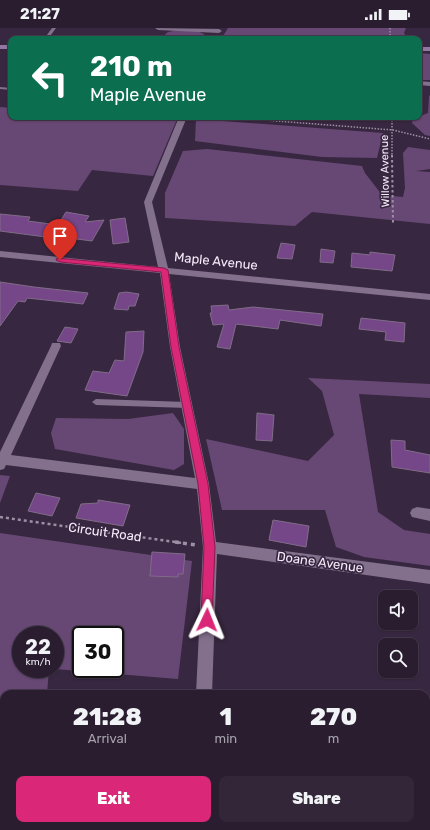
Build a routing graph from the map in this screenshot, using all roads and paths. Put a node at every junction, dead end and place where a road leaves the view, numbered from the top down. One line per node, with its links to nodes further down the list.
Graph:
1 (158, 28): 2 (street)
2 (220, 30)
3 (182, 120): 10 (street)
4 (264, 120): 6 (path)
5 (392, 120): 6 (path, Willow Avenue)
6 (393, 130): 7 (path); 8 (path, Willow Avenue)
7 (430, 139)
8 (393, 224)
9 (0, 254): 10 (street, Maple Avenue)
10 (164, 270): 11 (street, Maple Avenue); 14 (street)
11 (430, 297)
12 (56, 346): 15 (street)
13 (96, 402): 14 (lane)
14 (187, 405): 16 (street)
15 (1, 461): 16 (street)
16 (203, 484): 18 (street)
17 (0, 517): 18 (path, Circuit Road)
18 (210, 547): 19 (street, Doane Avenue); 20 (street)
19 (430, 577)
20 (204, 690)

